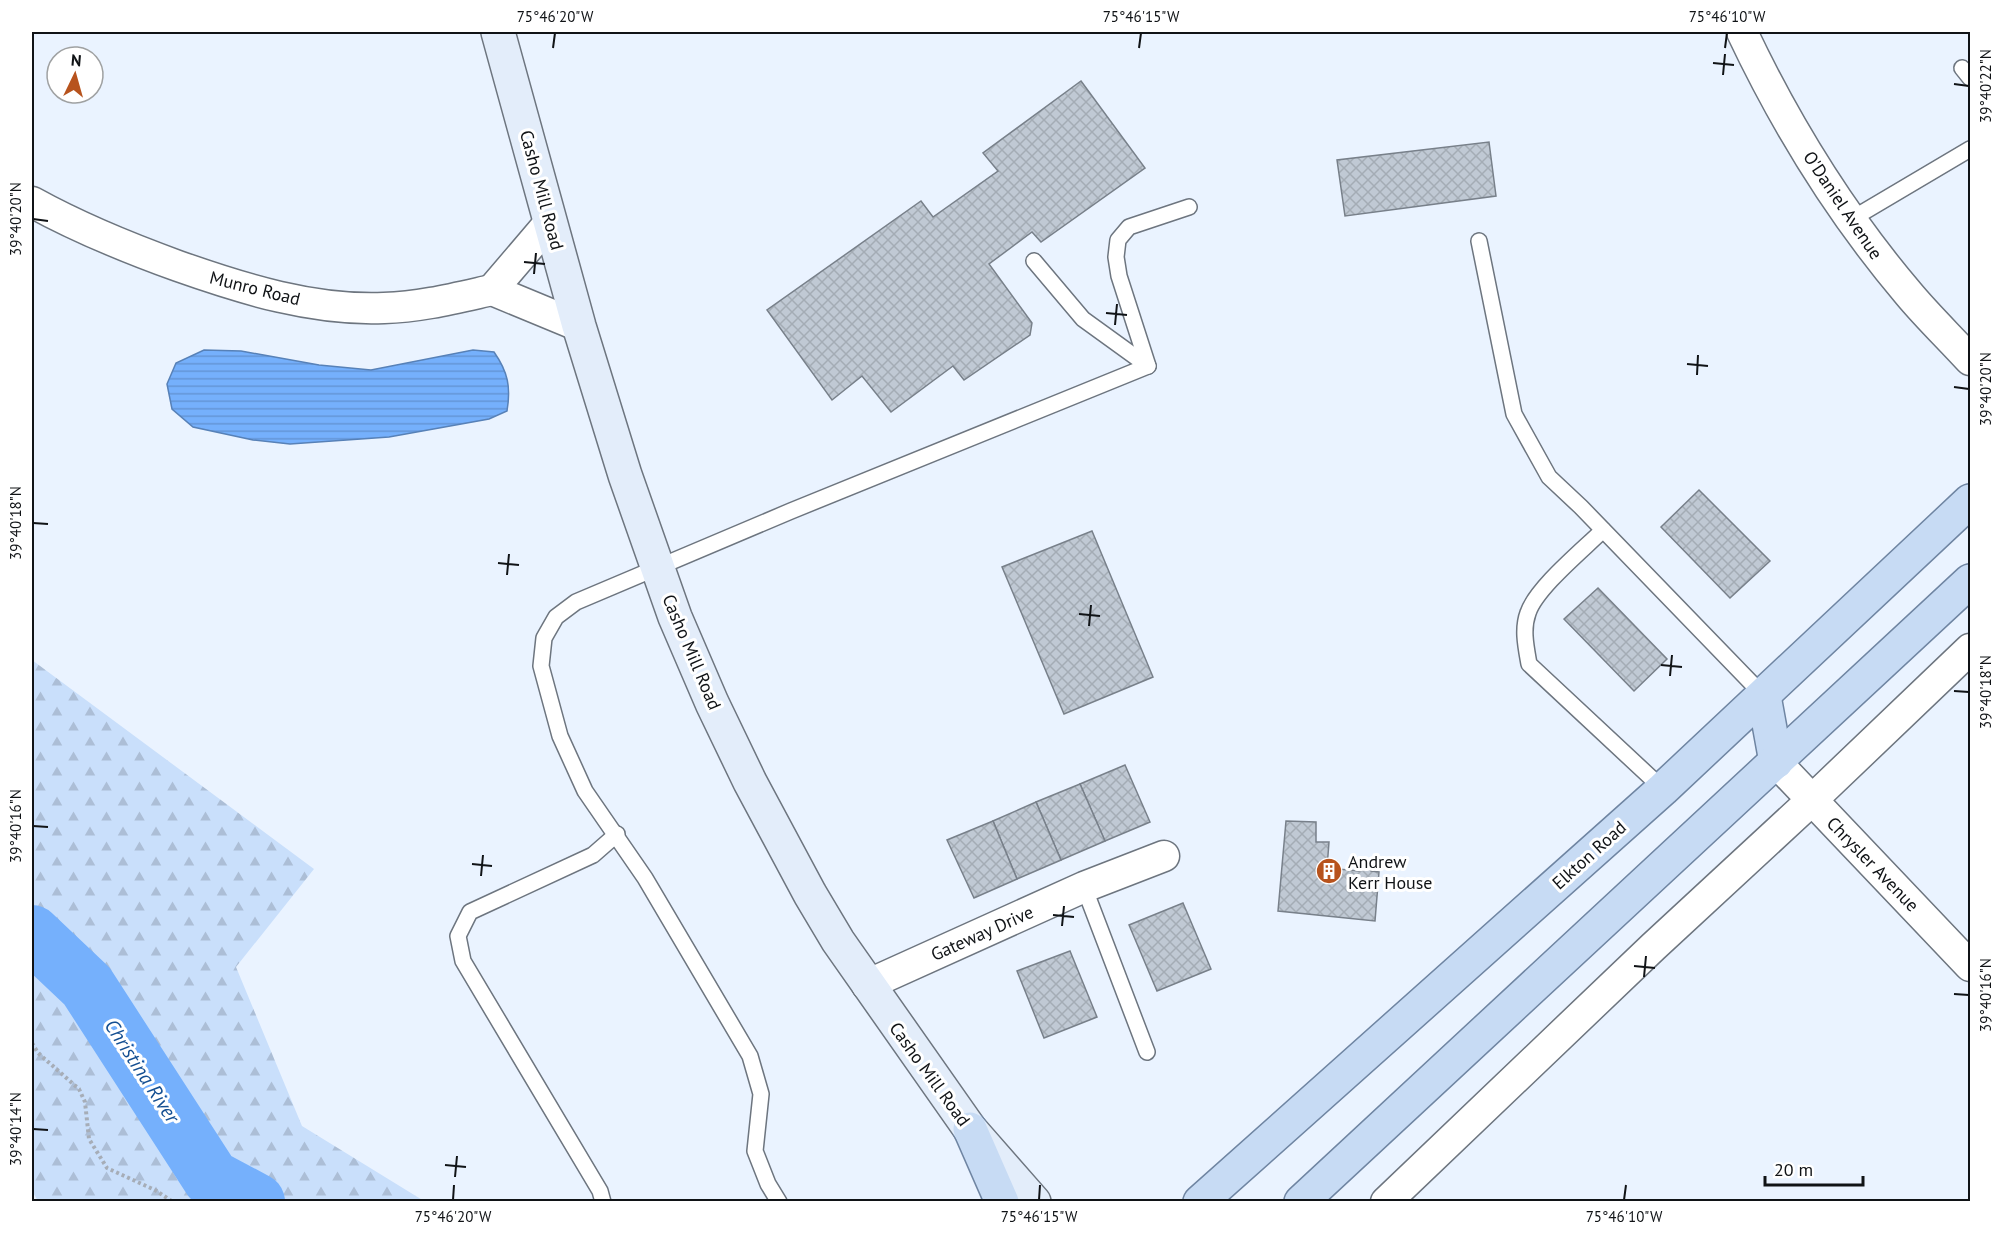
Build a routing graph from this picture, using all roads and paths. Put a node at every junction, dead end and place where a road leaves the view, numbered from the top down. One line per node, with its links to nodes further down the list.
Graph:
1 (498, 32): 7 (street, Casho Mill Road)
2 (1742, 32): 6 (street, O'Daniel Avenue)
3 (1971, 149): 6 (lane)
4 (32, 202): 10 (street, Munro Road)
5 (1189, 207): 13 (lane)
6 (1850, 220): 12 (street, O'Daniel Avenue)
7 (550, 222): 10 (street); 11 (street, Casho Mill Road)
8 (1479, 241): 15 (lane)
9 (1034, 261): 13 (lane)
10 (492, 290): 11 (street)
11 (579, 326): 16 (street, Casho Mill Road)
12 (1971, 360)
13 (1148, 366): 16 (lane)
14 (1971, 501): 19 (main road, Elkton Road)
15 (1603, 530): 19 (lane); 21 (lane)
16 (657, 568): 23 (lane); 27 (street, Casho Mill Road)
17 (1971, 581): 20 (main road)
18 (1971, 649): 22 (street)
19 (1764, 696): 20 (main road); 21 (main road, Elkton Road)
20 (1776, 762): 22 (street, Chrysler Avenue); 37 (main road)
21 (1663, 789): 36 (main road, Elkton Road)
22 (1812, 800): 26 (street, Chrysler Avenue); 38 (street)
23 (617, 834): 32 (lane); 33 (lane)
24 (1164, 856): 25 (street, Gateway Drive)
25 (1084, 887): 27 (street, Gateway Drive); 29 (lane)
26 (1971, 966)
27 (867, 985): 30 (street, Casho Mill Road)
28 (32, 1043): 31 (path)
29 (1147, 1052)
30 (970, 1129): 34 (main road); 35 (street, Casho Mill Road)
31 (173, 1202)
32 (603, 1202)
33 (778, 1202)
34 (1002, 1202)
35 (1034, 1202)
36 (1200, 1202)
37 (1301, 1202)
38 (1386, 1202)

